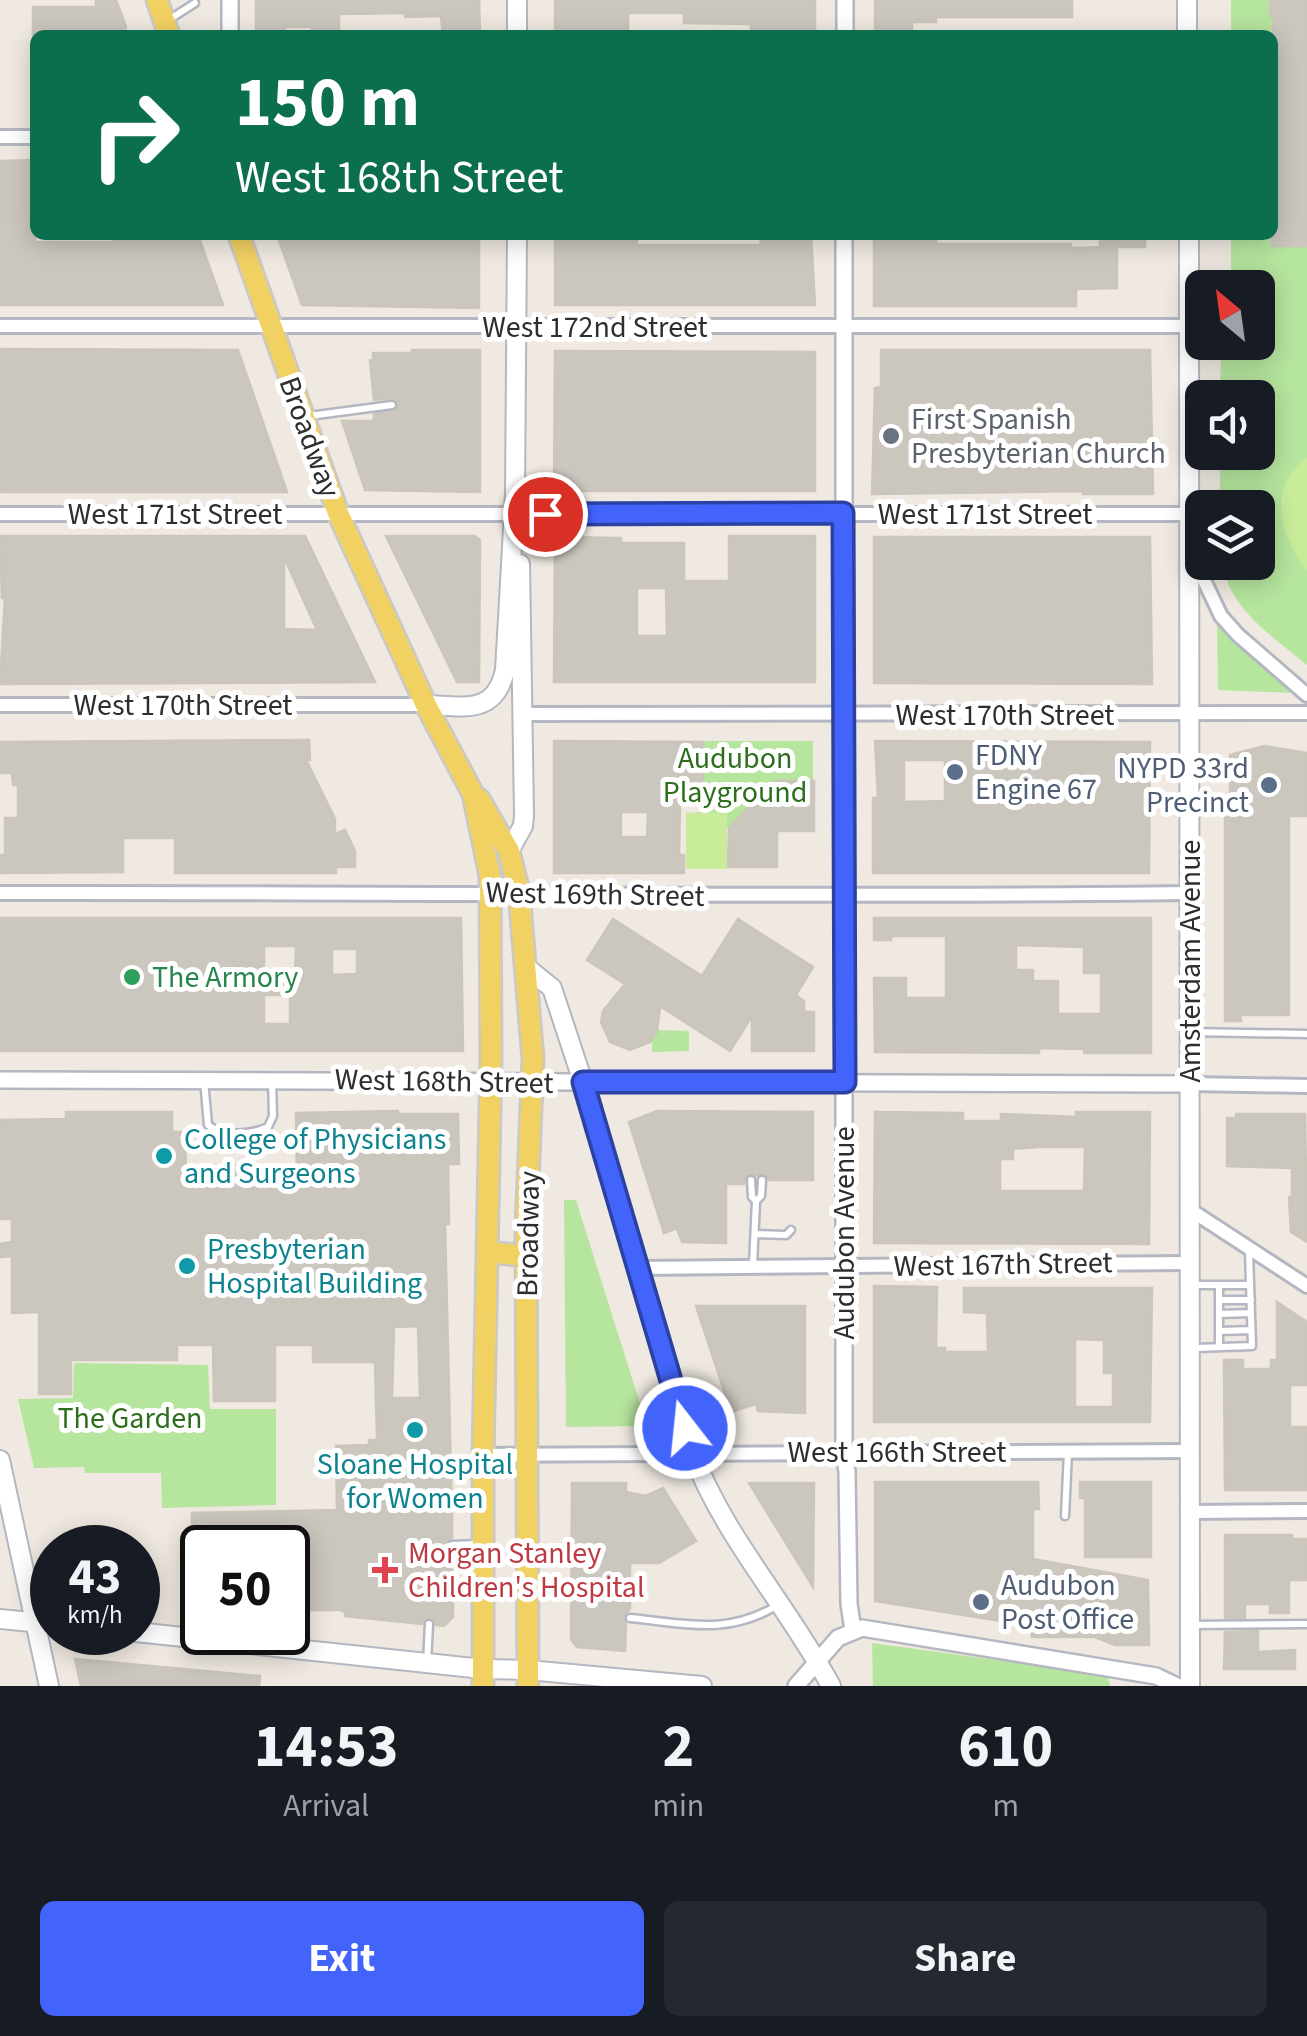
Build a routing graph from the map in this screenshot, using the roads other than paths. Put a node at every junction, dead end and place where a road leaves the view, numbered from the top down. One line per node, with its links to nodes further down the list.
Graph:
1 (158, 0): 7 (main road)
2 (230, 0): 8 (street)
3 (517, 0): 9 (main road)
4 (845, 0): 10 (street)
5 (1187, 0): 11 (main road)
6 (192, 3): 7 (lane)
7 (167, 29)
8 (230, 30)
9 (517, 30)
10 (845, 30)
11 (1187, 30)
12 (0, 137): 13 (street)
13 (30, 137)
14 (241, 240): 22 (main road, Broadway)
15 (517, 240): 23 (main road)
16 (844, 240): 20 (street, Audubon Avenue)
17 (1189, 240): 18 (main road, Amsterdam Avenue)
18 (1189, 270)
19 (0, 326): 22 (street, West 172nd Street)
20 (843, 326): 21 (street, West 172nd Street); 23 (street, West 172nd Street); 28 (street, Audubon Avenue)
21 (1185, 326)
22 (271, 328): 23 (street, West 172nd Street); 26 (main road, Broadway)
23 (517, 328): 31 (main road)
24 (1190, 360): 27 (main road, Amsterdam Avenue)
25 (392, 405): 26 (lane)
26 (303, 417): 30 (main road, Broadway)
27 (1190, 490)
28 (843, 513): 31 (street, West 171st Street); 32 (street, West 171st Street); 41 (street, Audubon Avenue)
29 (0, 514): 30 (street, West 171st Street)
30 (338, 514): 31 (street, West 171st Street); 37 (main road, Broadway)
31 (514, 514): 37 (main road); 39 (main road)
32 (1185, 514)
33 (1190, 580): 40 (main road, Amsterdam Avenue)
34 (1204, 580): 35 (street)
35 (1307, 695)
36 (0, 706): 37 (street, West 170th Street)
37 (426, 706): 42 (main road, Broadway)
38 (1307, 713): 40 (street, West 170th Street)
39 (524, 714): 41 (street, West 170th Street); 43 (main road)
40 (1190, 714): 41 (street, West 170th Street); 47 (main road, Amsterdam Avenue)
41 (843, 716): 48 (street, Audubon Avenue)
42 (473, 794): 43 (main road, Broadway); 44 (main road, Broadway)
43 (509, 851): 45 (main road, Broadway)
44 (491, 892): 45 (street, West 169th Street); 46 (street, West 169th Street); 55 (main road, Broadway)
45 (519, 892): 48 (street, West 169th Street); 49 (main road, Broadway)
46 (0, 893)
47 (1190, 893): 48 (street, West 169th Street); 50 (main road, Amsterdam Avenue)
48 (844, 896): 58 (street, Audubon Avenue)
49 (526, 968): 56 (main road, Broadway); 57 (main road)
50 (1190, 1032): 51 (lane); 59 (main road, Amsterdam Avenue)
51 (1307, 1034)
52 (204, 1078): 53 (street, West 168th Street); 53 (lane); 54 (street, West 168th Street)
53 (272, 1079): 55 (street, West 168th Street)
54 (0, 1080)
55 (490, 1081): 56 (street, West 168th Street); 68 (main road, Broadway)
56 (534, 1082): 57 (street, West 168th Street); 69 (main road, Broadway)
57 (583, 1082): 58 (street, West 168th Street); 73 (main road)
58 (845, 1082): 59 (street, West 168th Street); 71 (street, Audubon Avenue)
59 (1190, 1084): 60 (street, West 168th Street); 64 (main road, Amsterdam Avenue)
60 (1307, 1086)
61 (752, 1180): 63 (lane)
62 (762, 1180): 63 (lane)
63 (756, 1201): 66 (lane)
64 (1189, 1210): 67 (street); 70 (main road, Amsterdam Avenue)
65 (791, 1230): 66 (lane)
66 (755, 1234): 72 (lane)
67 (1249, 1249): 74 (lane); 77 (street)
68 (488, 1252): 69 (main road); 90 (main road, Broadway)
69 (527, 1256): 91 (main road, Broadway)
70 (1187, 1262): 71 (street, West 167th Street); 75 (main road, Amsterdam Avenue)
71 (844, 1266): 72 (street, West 167th Street); 88 (street, Audubon Avenue)
72 (753, 1267): 73 (street, West 167th Street)
73 (638, 1268): 87 (main road)
74 (1250, 1284): 76 (lane); 79 (lane)
75 (1187, 1285): 76 (lane); 85 (main road, Amsterdam Avenue)
76 (1219, 1285): 78 (lane)
77 (1307, 1286)
78 (1219, 1300): 79 (lane); 81 (lane)
79 (1251, 1300): 80 (lane)
80 (1251, 1313): 81 (lane); 82 (lane)
81 (1219, 1314): 83 (lane)
82 (1251, 1330): 83 (lane); 84 (lane)
83 (1219, 1331): 84 (lane)
84 (1220, 1347): 85 (lane)
85 (1188, 1348): 86 (main road, Amsterdam Avenue)
86 (1190, 1451): 89 (street, West 166th Street); 93 (main road, Amsterdam Avenue)
87 (692, 1452): 88 (street, West 166th Street); 91 (street, West 166th Street); 99 (main road)
88 (844, 1452): 89 (street, West 166th Street); 106 (street, Audubon Avenue)
89 (1068, 1452): 95 (lane)
90 (484, 1456): 91 (street, West 166th Street); 96 (main road, Broadway)
91 (528, 1456): 112 (main road, Broadway)
92 (0, 1460): 98 (main road)
93 (1190, 1512): 94 (street); 105 (main road, Amsterdam Avenue)
94 (1307, 1512)
95 (1065, 1516)
96 (483, 1544): 97 (lane); 111 (main road, Broadway)
97 (452, 1545)
98 (30, 1571)
99 (781, 1603): 100 (lane); 110 (main road)
100 (630, 1618)
101 (0, 1619): 102 (main road)
102 (30, 1622)
103 (429, 1624): 109 (lane)
104 (1307, 1624): 105 (lane)
105 (1190, 1625): 118 (main road, Amsterdam Avenue)
106 (853, 1630): 110 (street); 117 (street)
107 (160, 1635): 109 (main road)
108 (47, 1655): 113 (main road)
109 (426, 1663): 111 (main road)
110 (819, 1663): 115 (street); 116 (main road)
111 (483, 1678): 112 (main road)
112 (528, 1678): 114 (main road)
113 (49, 1686)
114 (702, 1686)
115 (796, 1686)
116 (830, 1686)
117 (1177, 1686)
118 (1190, 1686)

